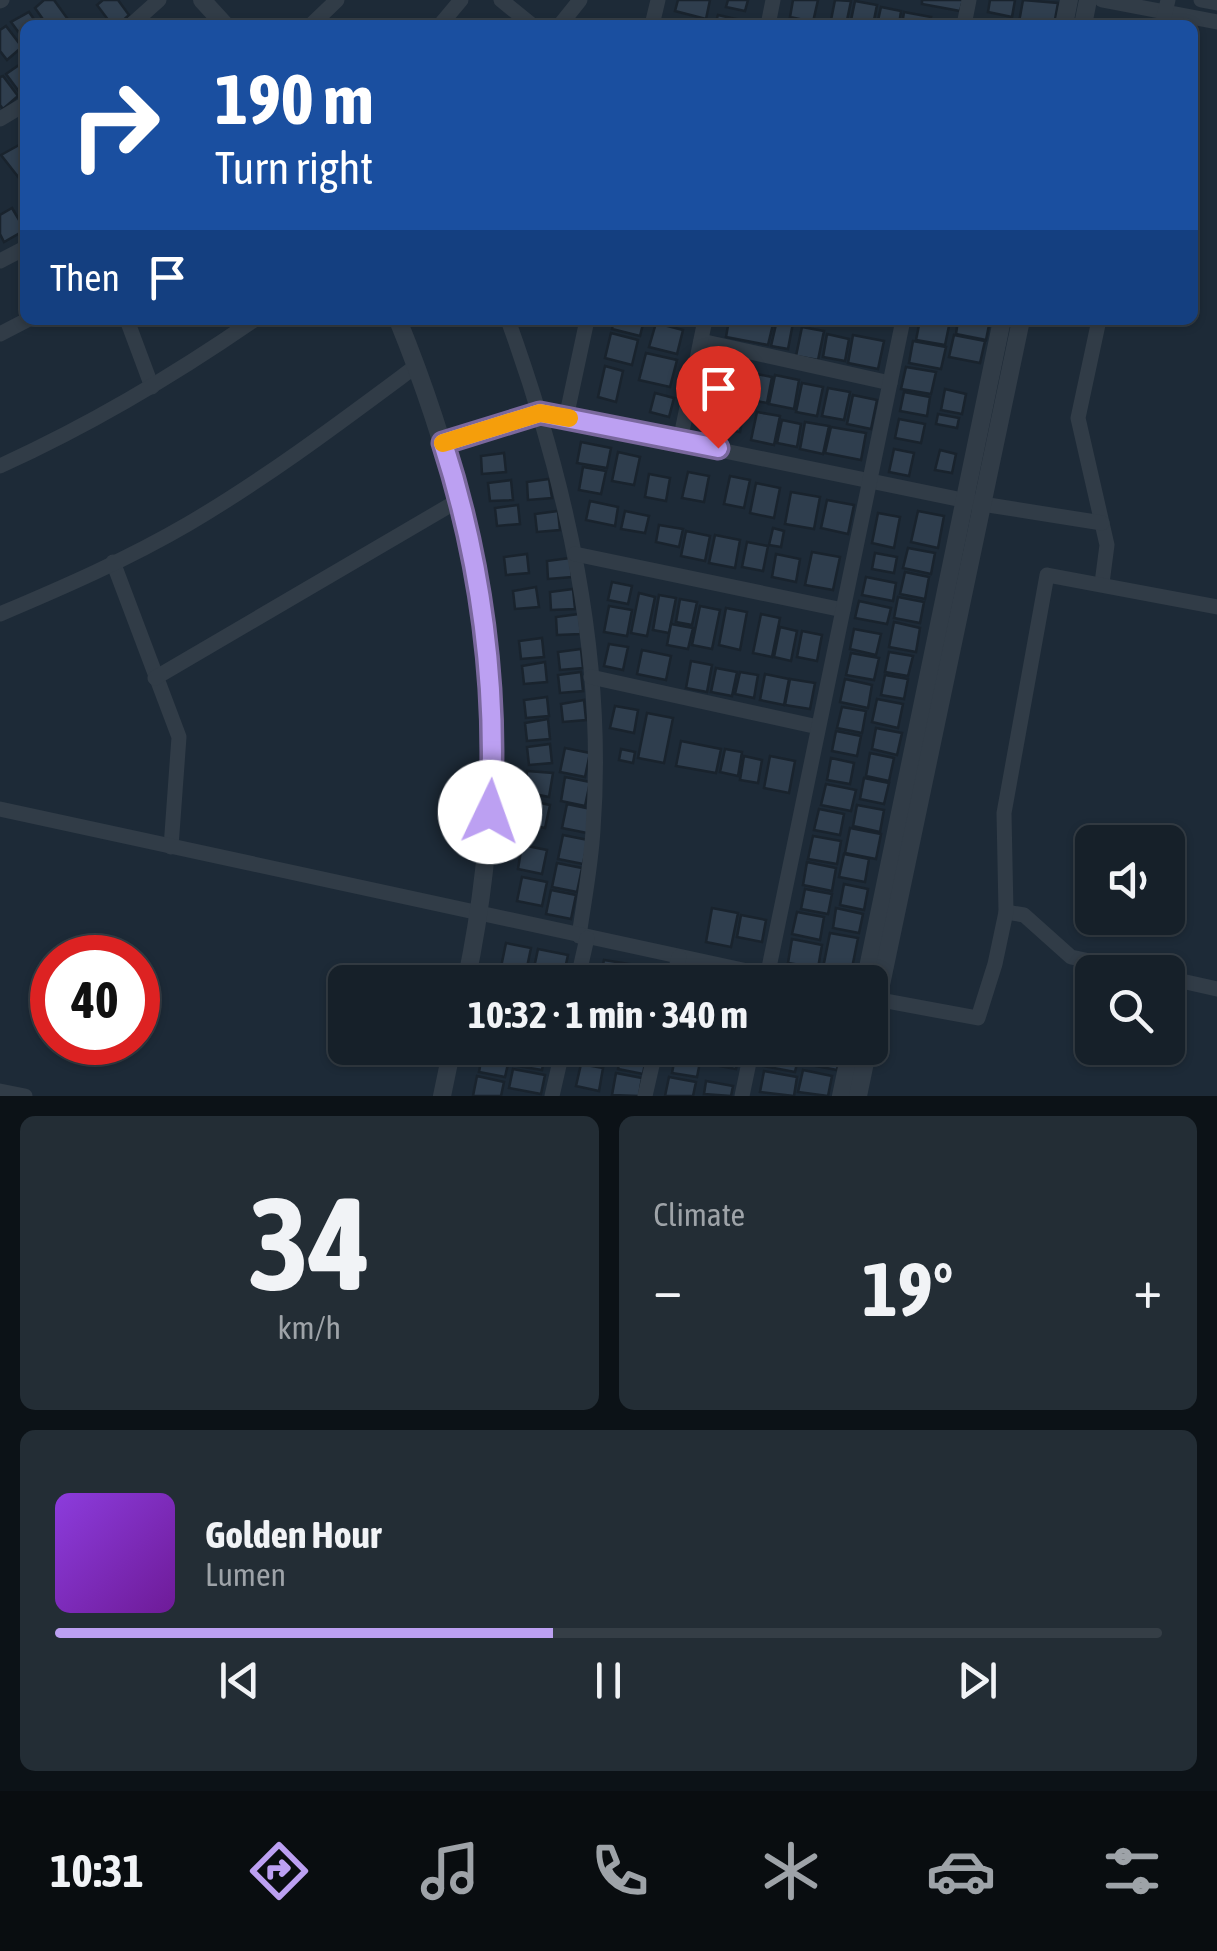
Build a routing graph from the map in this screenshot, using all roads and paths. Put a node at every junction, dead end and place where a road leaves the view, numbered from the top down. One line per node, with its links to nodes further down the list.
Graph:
1 (159, 0): 11 (street)
2 (202, 0): 12 (street)
3 (337, 0): 13 (street)
4 (461, 0): 14 (street)
5 (501, 0): 15 (street)
6 (580, 0): 16 (street)
7 (1102, 0): 10 (street)
8 (1201, 0): 9 (street)
9 (1217, 3)
10 (1165, 12): 17 (street)
11 (137, 20)
12 (220, 20)
13 (315, 20)
14 (444, 20)
15 (526, 20)
16 (564, 20)
17 (1217, 22)
18 (129, 325): 31 (street)
19 (246, 325): 31 (street)
20 (400, 325): 29 (street)
21 (510, 325): 32 (street)
22 (586, 325): 33 (street)
23 (705, 325): 28 (street)
24 (902, 325): 30 (street)
25 (1001, 325): 39 (street)
26 (1019, 325): 39 (street)
27 (1098, 325): 40 (street)
28 (701, 341): 30 (street); 34 (street)
29 (416, 366): 35 (street); 42 (street)
30 (890, 383): 37 (street)
31 (152, 387): 36 (street)
32 (540, 413): 33 (street); 35 (street); 41 (street)
33 (566, 418): 34 (street)
34 (680, 440): 37 (street)
35 (443, 443): 38 (street)
36 (0, 466)
37 (870, 480): 39 (street); 45 (street)
38 (459, 500): 48 (street); 53 (street)
39 (974, 502): 40 (street); 62 (street); 63 (street)
40 (1102, 522): 43 (street)
41 (575, 554): 45 (street); 47 (street)
42 (113, 562): 46 (street); 48 (street)
43 (1102, 584): 44 (street); 52 (street)
44 (1217, 607)
45 (842, 610): 49 (street)
46 (0, 614)
47 (591, 677): 49 (street); 54 (street)
48 (155, 678): 51 (street)
49 (818, 727): 61 (street)
50 (0, 808): 51 (street)
51 (171, 846): 53 (street)
52 (1006, 912): 56 (street); 66 (street)
53 (478, 915): 54 (street); 57 (street)
54 (583, 937): 55 (street); 58 (street)
55 (678, 957): 59 (street); 60 (street)
56 (1075, 958)
57 (469, 965)
58 (579, 965)
59 (676, 965)
60 (710, 965)
61 (769, 965)
62 (869, 965)
63 (881, 965)
64 (1185, 982): 65 (street)
65 (1217, 989)
66 (888, 1001)
67 (448, 1065): 75 (street)
68 (559, 1065): 76 (street)
69 (652, 1065): 77 (street)
70 (748, 1065): 78 (street)
71 (848, 1065): 79 (street)
72 (864, 1065): 80 (street)
73 (0, 1091): 74 (street)
74 (26, 1096)
75 (442, 1096)
76 (552, 1096)
77 (644, 1096)
78 (742, 1096)
79 (842, 1096)
80 (858, 1096)

